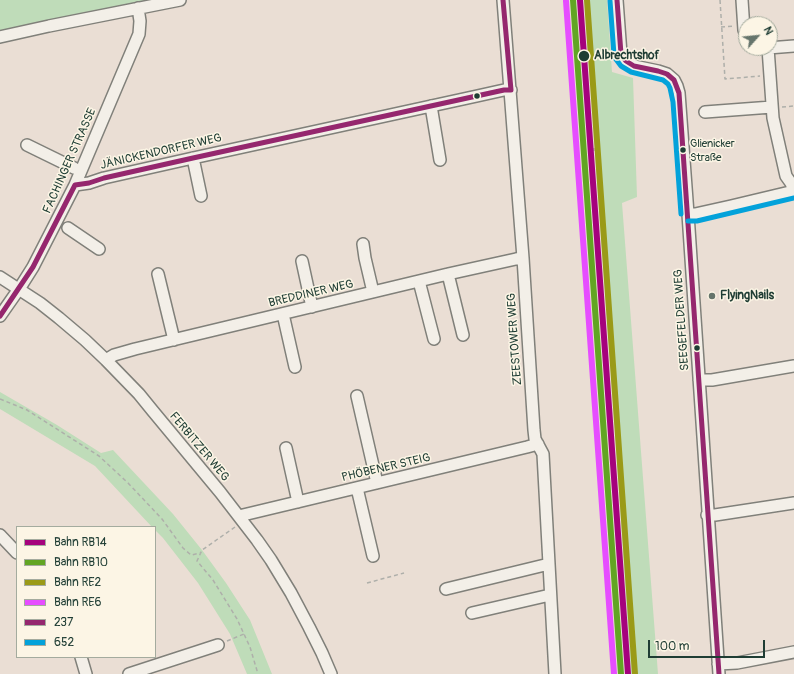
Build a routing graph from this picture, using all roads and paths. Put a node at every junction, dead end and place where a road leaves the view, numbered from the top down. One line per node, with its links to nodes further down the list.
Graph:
1 (180, 0): 6 (street)
2 (504, 0): 15 (street, ZEESTOWER WEG)
3 (617, 0): 27 (street, SEEGEFELDER WEG)
4 (720, 0): 8 (path)
5 (742, 0): 7 (street)
6 (138, 8): 10 (street); 24 (street, FACHINGER STRASSE)
7 (744, 16)
8 (721, 27): 9 (path); 14 (path)
9 (738, 29)
10 (0, 37)
11 (794, 46): 12 (street)
12 (778, 47)
13 (769, 56): 14 (street)
14 (770, 75): 18 (street)
15 (511, 90): 16 (street, JÄNICKENDORFER WEG); 31 (street, ZEESTOWER WEG)
16 (431, 106): 21 (street, JÄNICKENDORFER WEG); 22 (street)
17 (794, 106): 18 (path)
18 (772, 107): 19 (street); 25 (street)
19 (705, 112)
20 (27, 145): 23 (street)
21 (194, 158): 24 (street, JÄNICKENDORFER WEG); 26 (street)
22 (440, 160)
23 (74, 168)
24 (75, 185): 37 (street, FACHINGER STRASSE)
25 (794, 191): 27 (street)
26 (201, 196)
27 (688, 214): 48 (street, SEEGEFELDER WEG)
28 (68, 228): 30 (street)
29 (363, 244): 38 (street)
30 (99, 249)
31 (523, 258): 34 (street, BREDDINER WEG); 51 (street, ZEESTOWER WEG)
32 (302, 261): 39 (street)
33 (158, 274): 44 (street)
34 (448, 274): 36 (street, BREDDINER WEG); 42 (street)
35 (0, 277): 37 (street, FERBITZER WEG)
36 (419, 282): 38 (street, BREDDINER WEG); 43 (street)
37 (19, 289): 41 (street, FACHINGER STRASSE); 45 (street, FERBITZER WEG)
38 (373, 292): 39 (street, BREDDINER WEG)
39 (312, 307): 40 (street, BREDDINER WEG)
40 (283, 314): 44 (street, BREDDINER WEG); 47 (street)
41 (0, 316)
42 (463, 335)
43 (434, 339)
44 (174, 340): 45 (street, BREDDINER WEG)
45 (106, 360): 58 (street, FERBITZER WEG)
46 (794, 366): 48 (street)
47 (295, 367)
48 (699, 380): 57 (street, SEEGEFELDER WEG)
49 (357, 396): 53 (street)
50 (0, 399): 61 (path)
51 (538, 444): 53 (street, PHÖBENER STEIG); 63 (street, ZEESTOWER WEG)
52 (286, 448): 55 (street)
53 (377, 483): 54 (street, PHÖBENER STEIG)
54 (357, 488): 55 (street, PHÖBENER STEIG); 62 (street)
55 (298, 502): 58 (street, PHÖBENER STEIG)
56 (794, 503): 57 (street)
57 (708, 515): 73 (street, SEEGEFELDER WEG)
58 (241, 519): 61 (path); 77 (street, FERBITZER WEG)
59 (0, 535): 60 (street)
60 (16, 552)
61 (201, 553): 69 (path)
62 (373, 556)
63 (549, 564): 66 (street); 67 (street, ZEESTOWER WEG)
64 (404, 573): 65 (path)
65 (367, 582)
66 (446, 589)
67 (550, 595): 68 (street); 78 (street, ZEESTOWER WEG)
68 (472, 613)
69 (244, 634): 70 (path); 76 (path)
70 (218, 645): 75 (street)
71 (794, 652): 73 (street)
72 (81, 658): 74 (street)
73 (718, 669)
74 (86, 674)
75 (129, 674)
76 (258, 674)
77 (331, 674)
78 (555, 674)

